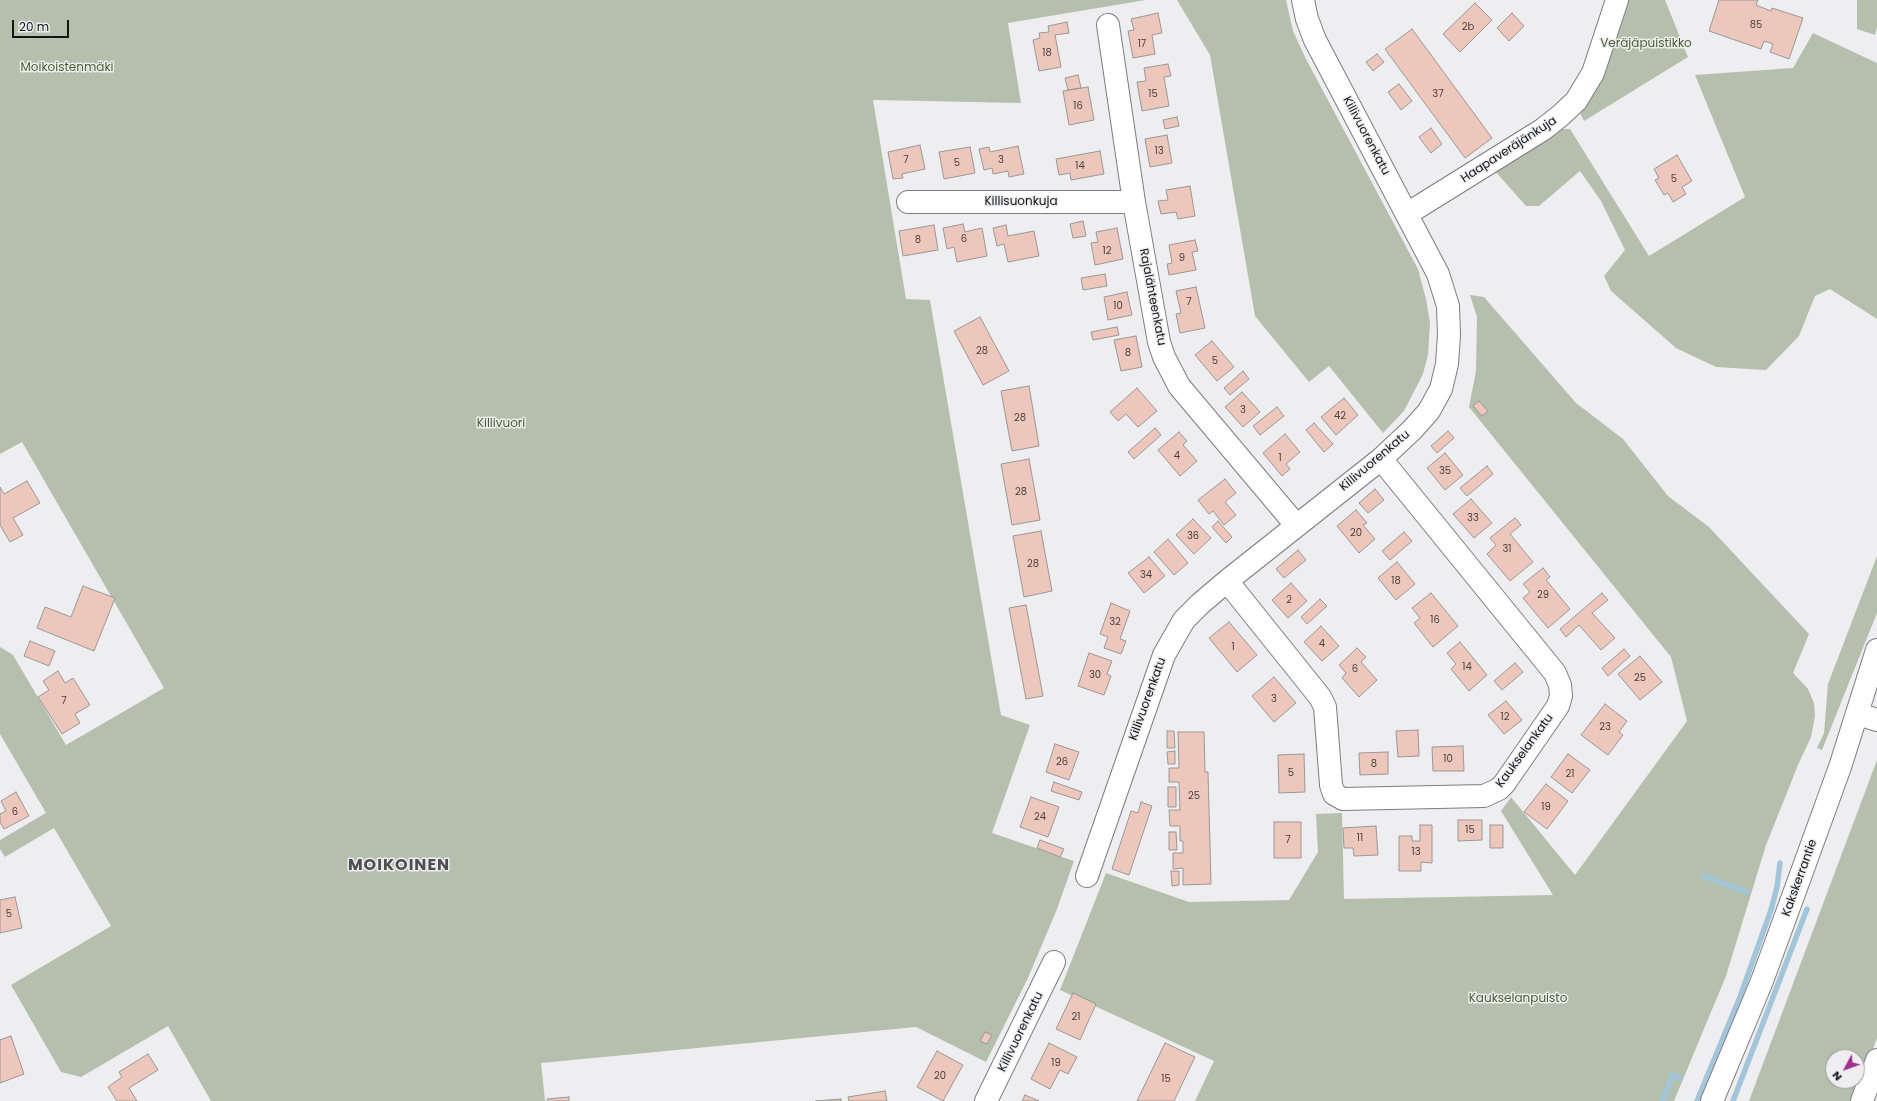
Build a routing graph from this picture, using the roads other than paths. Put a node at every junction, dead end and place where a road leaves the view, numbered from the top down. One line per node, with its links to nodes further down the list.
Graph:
1 (1303, 0): 6 (street, Killivuorenkatu)
2 (1617, 0): 6 (street, Haapaveräjänkuja)
3 (1108, 25): 5 (street, Rajalähteenkatu)
4 (908, 202): 5 (street, Killisuonkuja)
5 (1134, 202): 8 (street, Rajalähteenkatu)
6 (1407, 214): 7 (street, Killivuorenkatu)
7 (1381, 459): 8 (street, Killivuorenkatu); 9 (street, Kaukselankatu)
8 (1296, 525): 9 (street, Killivuorenkatu)
9 (1227, 581): 12 (street, Killivuorenkatu)
10 (1877, 650): 11 (street, Kakskerrantie)
11 (1867, 717): 16 (street, Kakskerrantie)
12 (1087, 876)
13 (1054, 962): 15 (street, Killivuorenkatu)
14 (1877, 1060): 17 (street)
15 (986, 1101)
16 (1712, 1101)
17 (1862, 1101)

